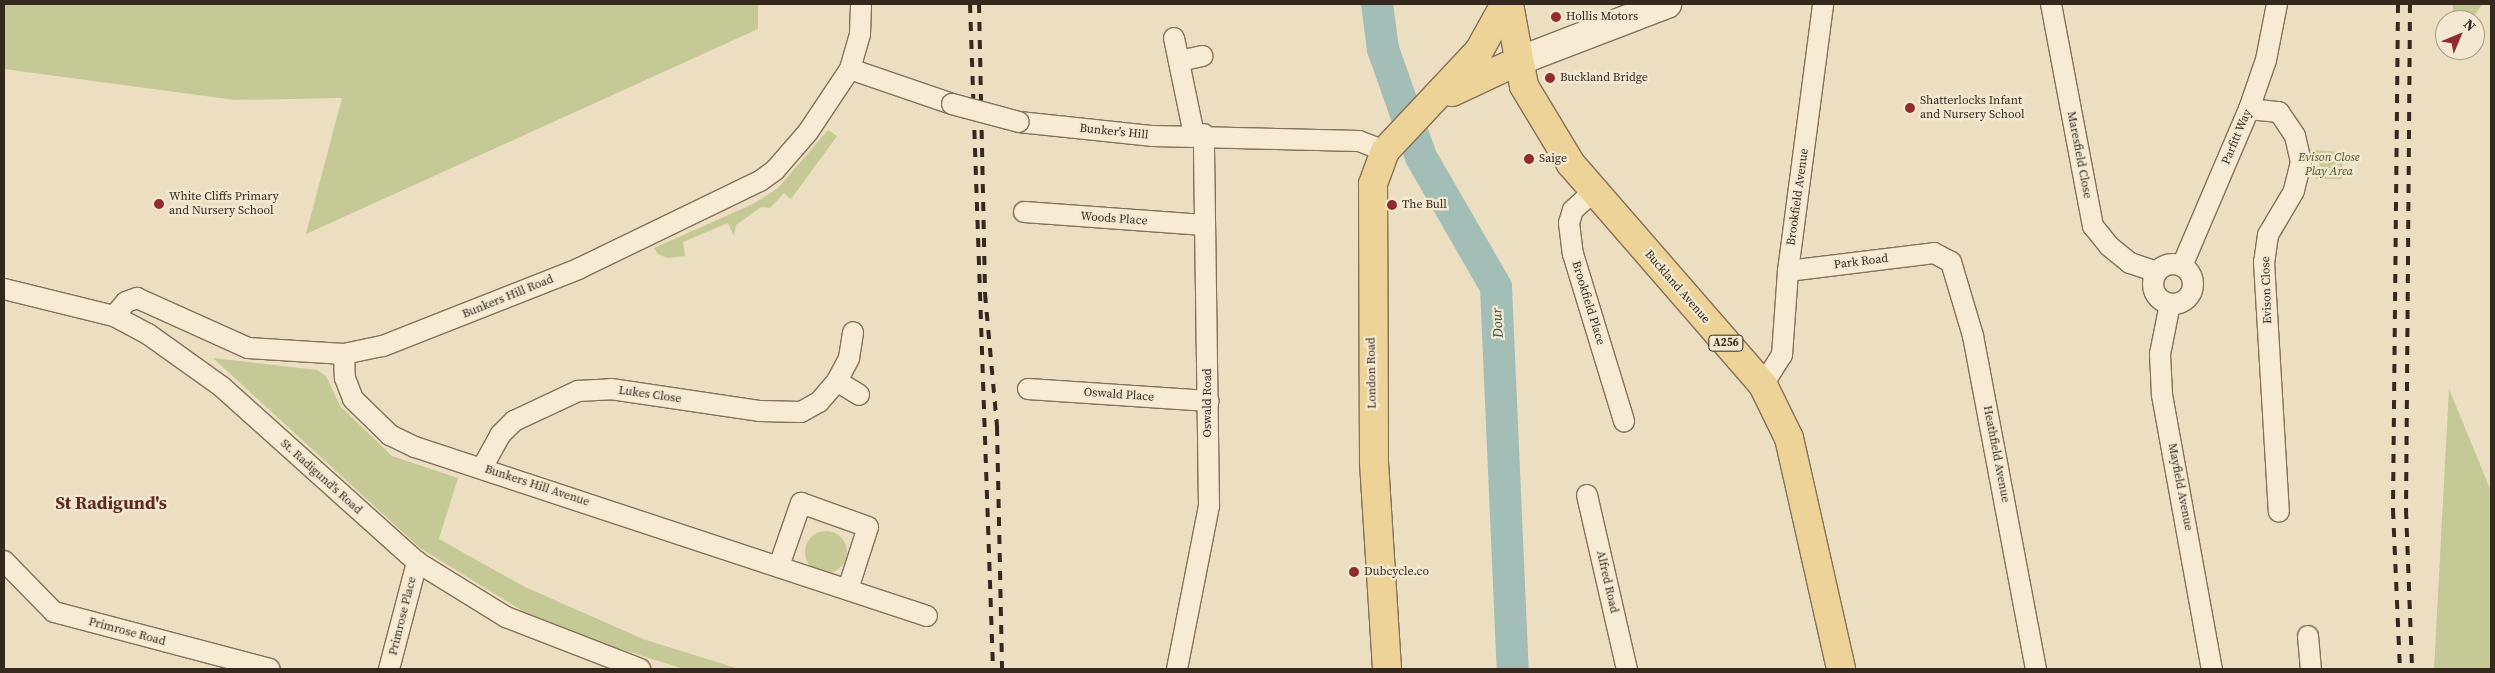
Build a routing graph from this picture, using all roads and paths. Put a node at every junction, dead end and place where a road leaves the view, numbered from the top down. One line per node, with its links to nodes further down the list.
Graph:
1 (861, 4): 11 (street, Bunkers Hill Road)
2 (1507, 4): 10 (main road, Buckland Avenue / A256); 12 (main road, London Road / A256)
3 (1667, 4): 10 (street)
4 (1823, 4): 21 (street, Brookfield Avenue)
5 (2051, 4): 22 (street, Maresfield Close)
6 (2277, 4): 13 (street, Parfitt Way)
7 (1174, 38): 9 (street, Oswald Road)
8 (1202, 56): 9 (street)
9 (1179, 61): 14 (street, Oswald Road)
10 (1516, 62): 12 (main road, London Road / A256); 16 (main road, Buckland Avenue / A256)
11 (850, 69): 14 (street, Bunker's Hill, bridge); 27 (street, Bunkers Hill Road)
12 (1437, 100): 15 (main road, London Road / A256)
13 (2249, 109): 20 (street, Parfitt Way); 36 (street, Evison Close)
14 (1199, 135): 15 (street, Bunker's Hill); 18 (street, Oswald Road)
15 (1392, 143): 47 (main road, London Road / A256)
16 (1593, 192): 29 (main road, Buckland Avenue / A256); 33 (street, Brookfield Place)
17 (1024, 212): 18 (street, Woods Place)
18 (1205, 225): 32 (street, Oswald Road)
19 (1934, 253): 21 (street, Park Road); 50 (street, Heathfield Avenue)
20 (2182, 266): 22 (street); 24 (street)
21 (1788, 271): 29 (street, Brookfield Avenue)
22 (2157, 272): 24 (street)
23 (4, 289): 25 (street, St. Radigund's Road)
24 (2170, 304): 51 (street, Mayfield Avenue)
25 (114, 316): 27 (street, Bunkers Hill Road); 38 (street, St. Radigund's Road)
26 (853, 332): 28 (street, Lukes Close)
27 (344, 354): 34 (street, Bunkers Hill Avenue)
28 (837, 381): 31 (street); 34 (street, Lukes Close)
29 (1763, 385): 49 (main road, Buckland Avenue / A256)
30 (1028, 389): 32 (street, Oswald Place)
31 (859, 395)
32 (1209, 401): 46 (street, Oswald Road)
33 (1624, 421)
34 (482, 468): 39 (street, Bunkers Hill Avenue)
35 (1587, 495): 48 (street, Alfred Road)
36 (2279, 512)
37 (4, 561): 43 (street, Primrose Road)
38 (417, 562): 44 (street, Primrose Place); 45 (street, St. Radigund's Road)
39 (779, 566): 40 (street, Bunkers Hill Avenue); 40 (street)
40 (848, 589): 41 (street, Bunkers Hill Avenue)
41 (927, 616)
42 (2308, 636): 52 (street)
43 (270, 669)
44 (389, 669)
45 (640, 669)
46 (1177, 669)
47 (1387, 669)
48 (1627, 669)
49 (1841, 669)
50 (2036, 669)
51 (2212, 669)
52 (2311, 669)

